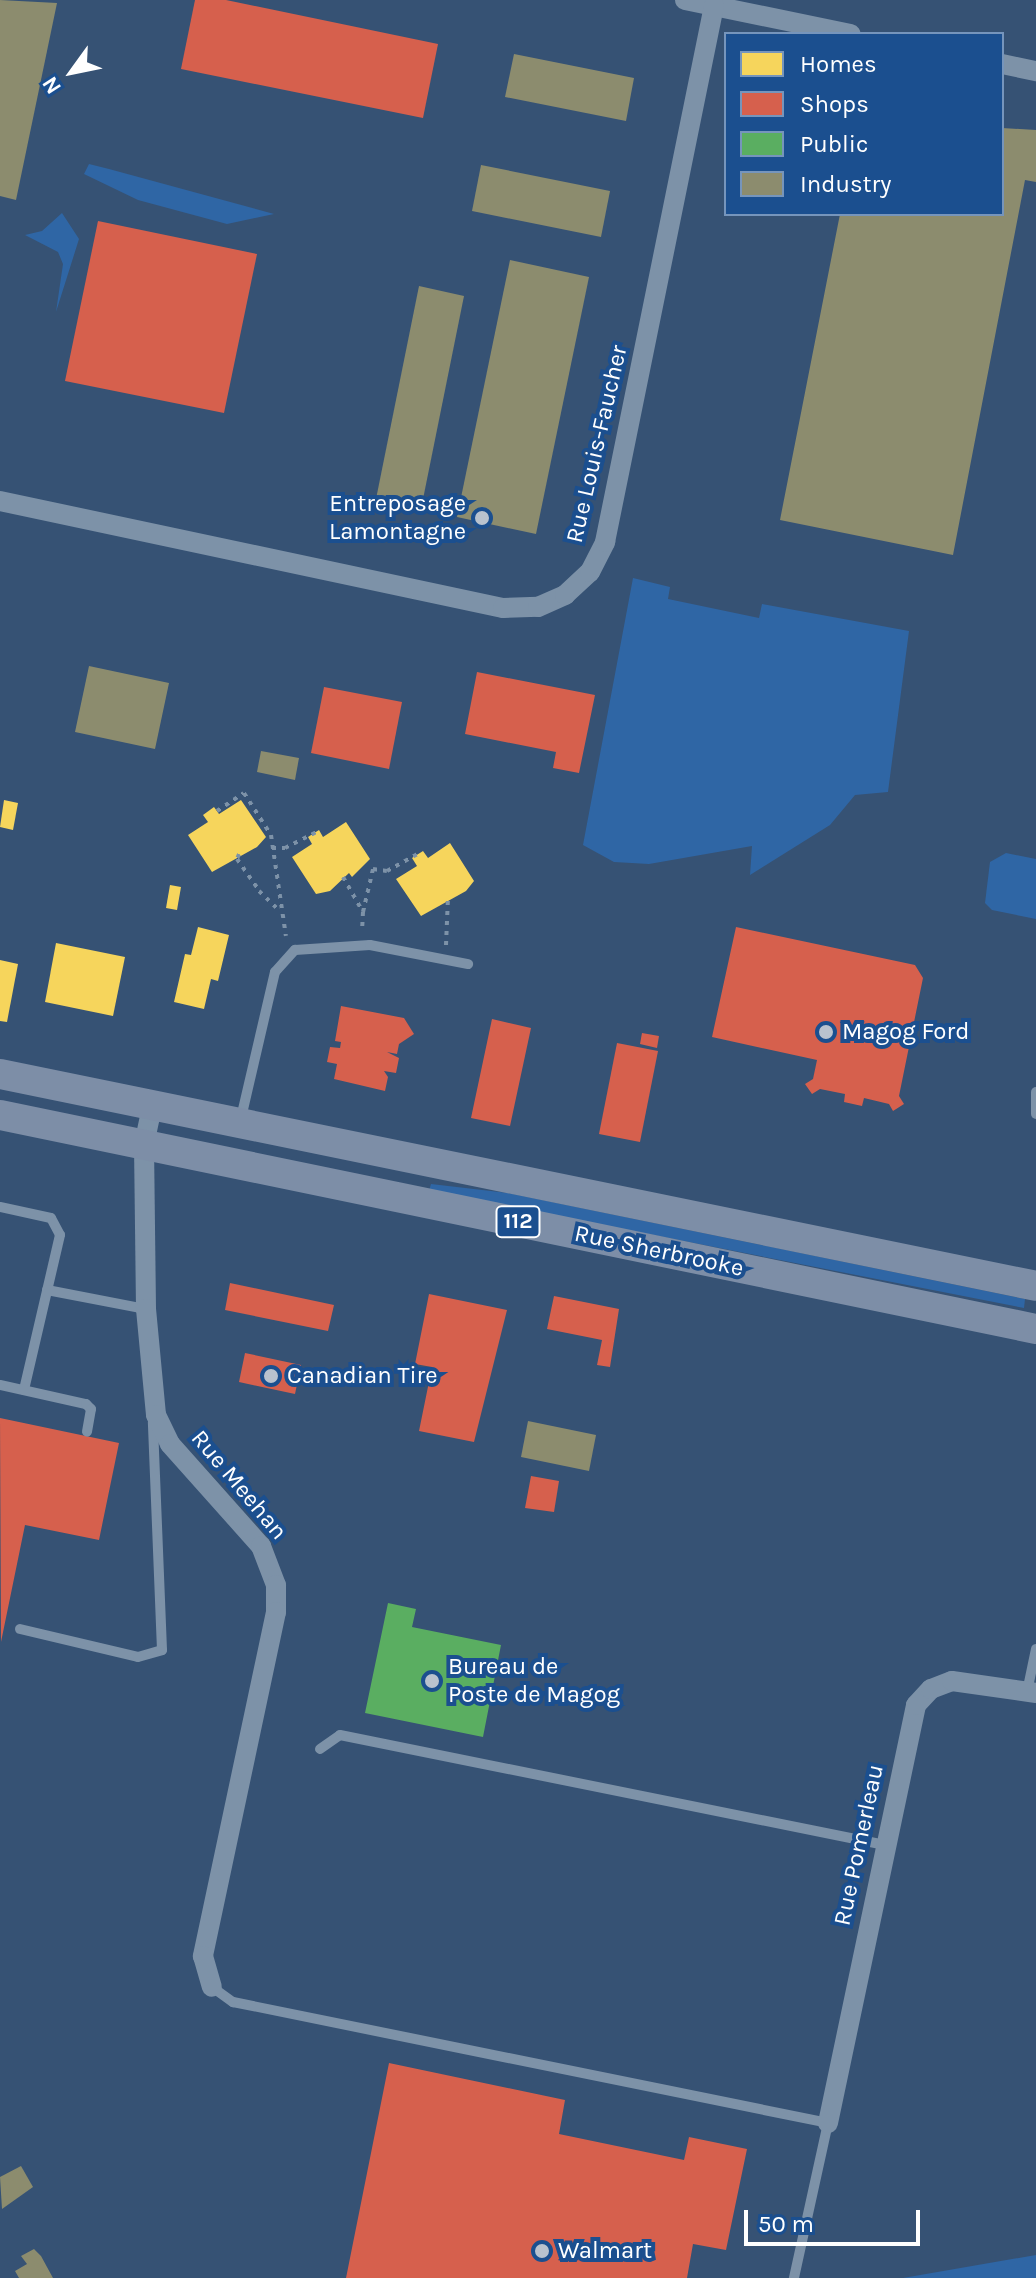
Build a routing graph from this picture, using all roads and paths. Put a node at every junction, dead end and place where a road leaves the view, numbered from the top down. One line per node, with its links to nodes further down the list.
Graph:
1 (685, 0): 2 (street)
2 (714, 6): 3 (street); 6 (street, Rue Louis-Faucher)
3 (841, 32)
4 (1004, 64): 5 (street)
5 (1036, 71)
6 (0, 501)
7 (217, 811): 9 (path)
8 (318, 831): 9 (path)
9 (272, 848): 15 (path)
10 (421, 852): 14 (path)
11 (239, 854): 15 (path)
12 (343, 877): 14 (path)
13 (448, 898): 18 (path)
14 (363, 912): 16 (path)
15 (282, 913): 17 (path)
16 (362, 946): 17 (lane); 18 (lane)
17 (290, 954): 25 (lane)
18 (443, 959): 19 (lane)
19 (468, 964)
20 (0, 1074): 22 (main road, Rue Sherbrooke / 112)
21 (1036, 1092): 23 (lane)
22 (152, 1107): 25 (main road, Rue Sherbrooke / 112); 26 (street, Rue Meehan)
23 (1036, 1114)
24 (0, 1115): 26 (main road, Rue Sherbrooke / 112)
25 (239, 1124): 28 (main road, Rue Sherbrooke / 112)
26 (144, 1145): 30 (street, Rue Meehan); 31 (main road, Rue Sherbrooke / 112)
27 (0, 1207): 29 (lane)
28 (1036, 1286)
29 (47, 1290): 30 (lane); 33 (lane)
30 (146, 1309): 34 (street, Rue Meehan)
31 (1036, 1329)
32 (0, 1385): 33 (lane)
33 (24, 1390): 35 (lane)
34 (152, 1400): 36 (lane); 41 (street, Rue Meehan)
35 (87, 1432)
36 (20, 1629)
37 (1036, 1649): 38 (lane)
38 (1032, 1692): 40 (street, Rue Pomerleau)
39 (320, 1749): 40 (lane)
40 (885, 1845): 42 (street, Rue Pomerleau)
41 (212, 1987): 42 (lane)
42 (828, 2123): 43 (lane)
43 (794, 2278)

